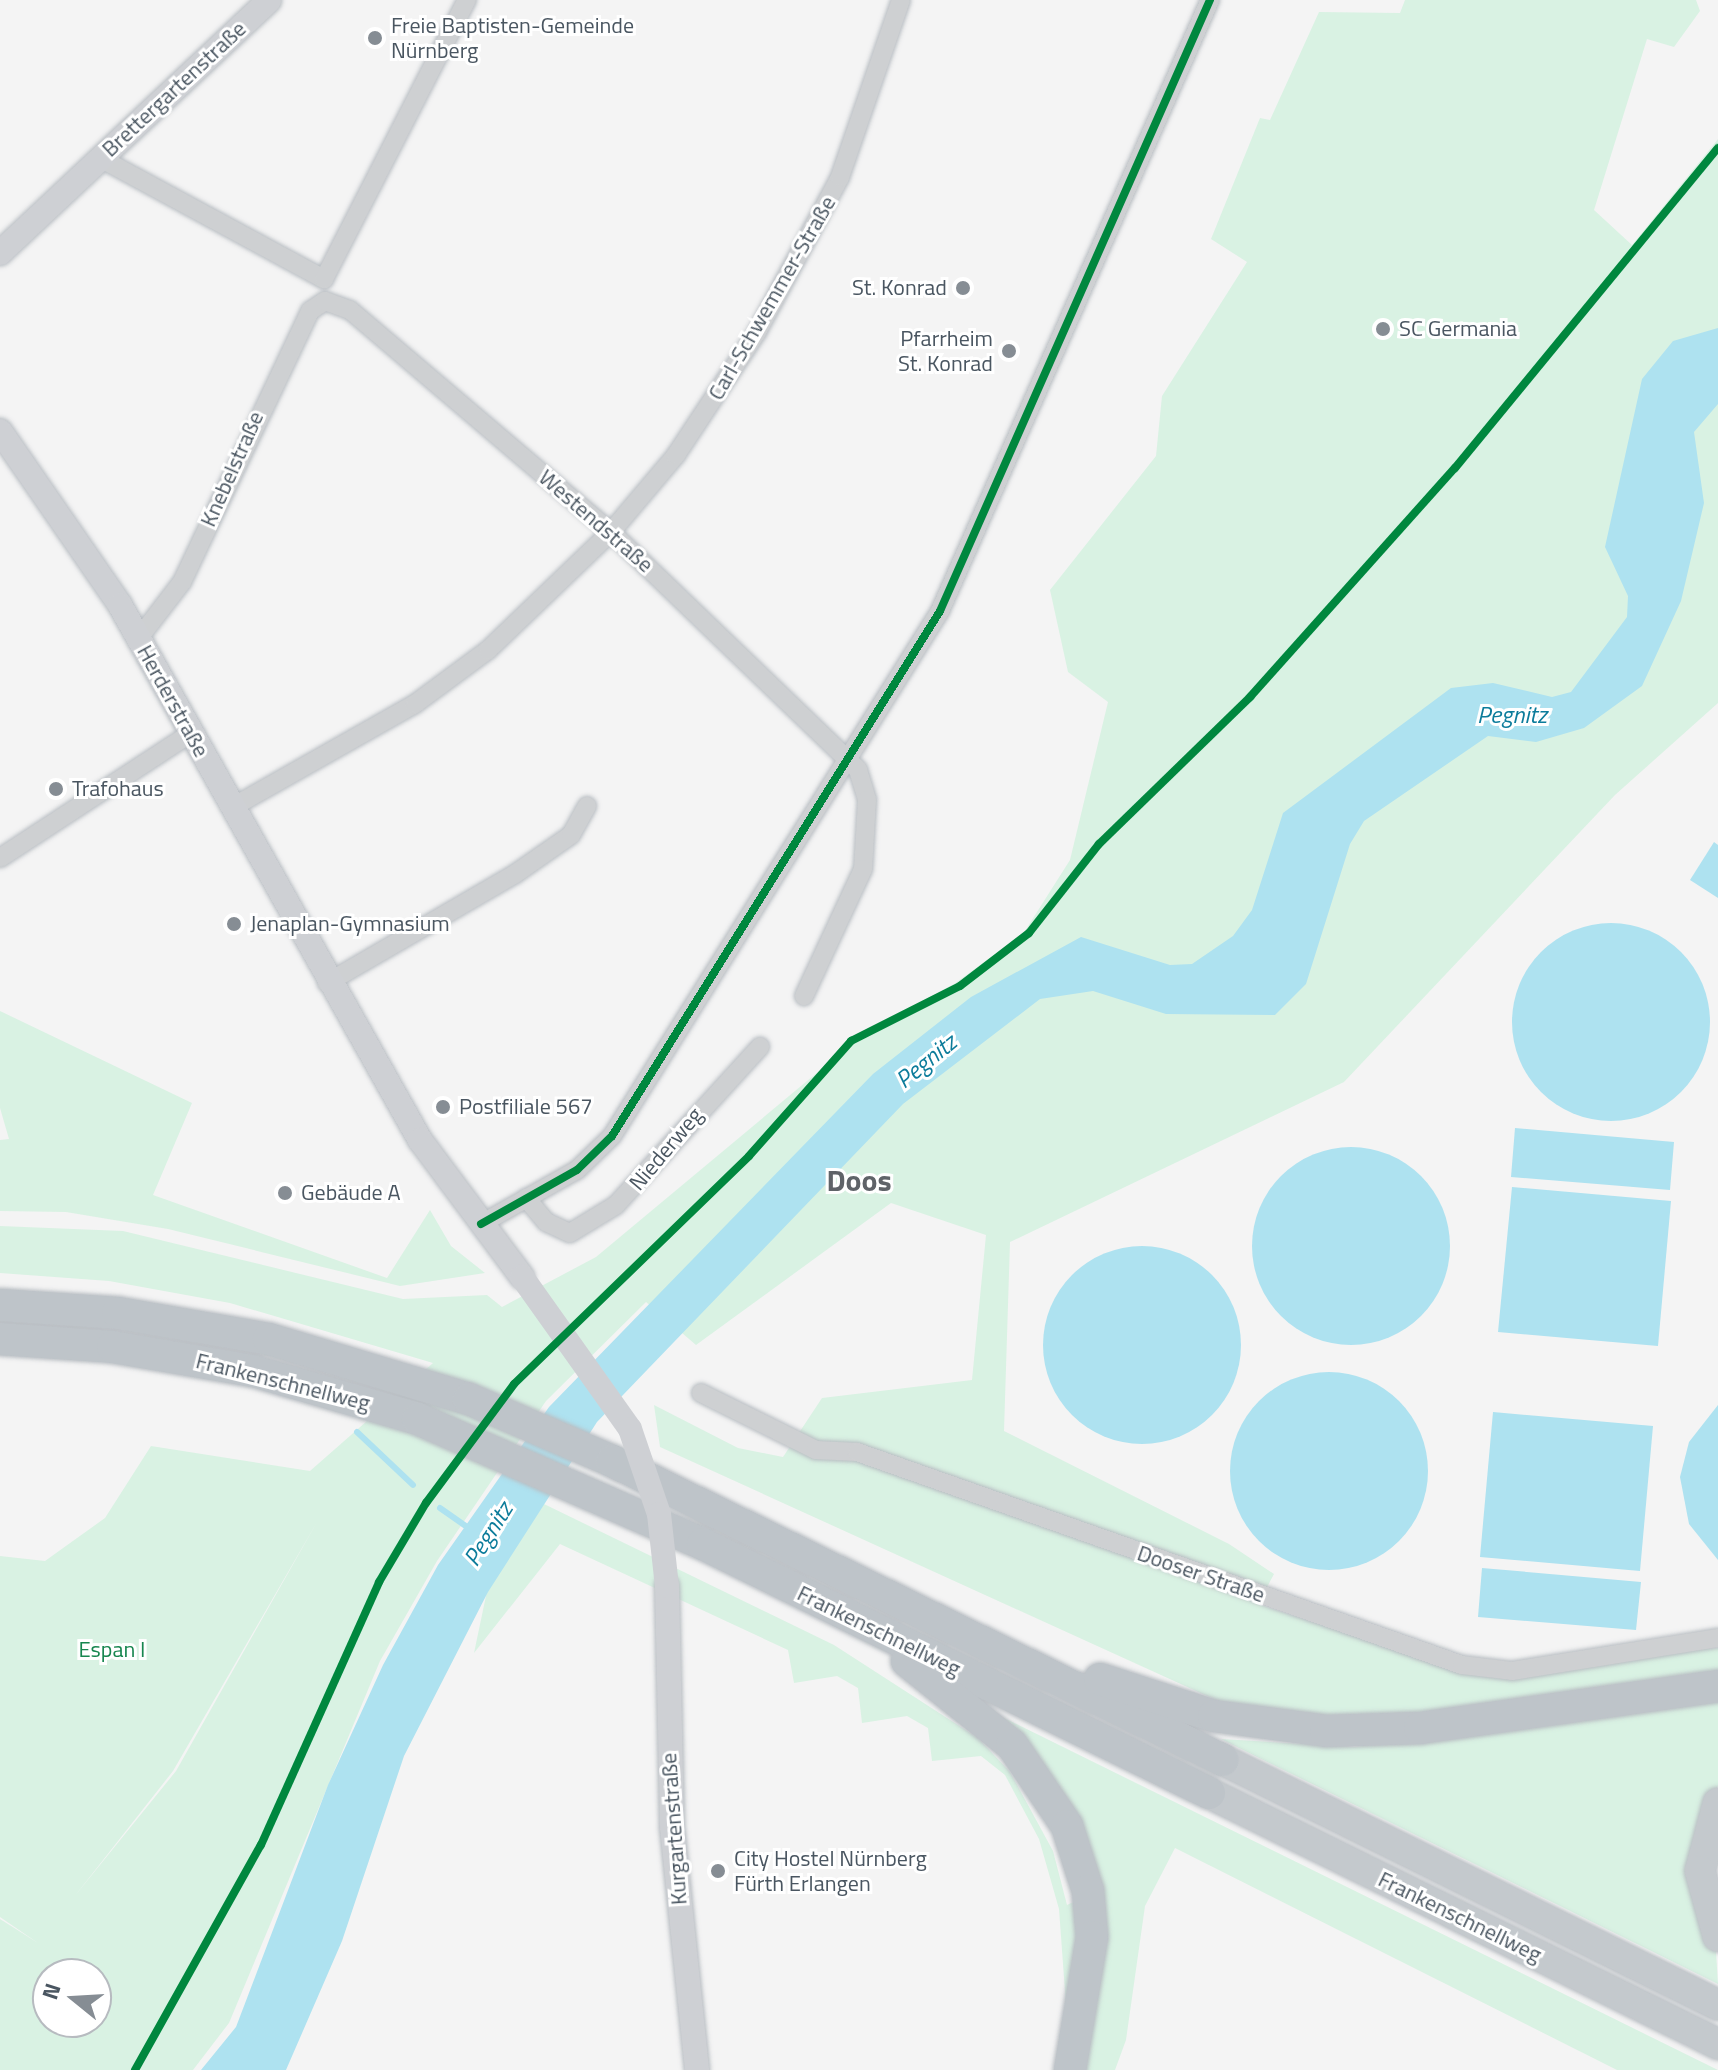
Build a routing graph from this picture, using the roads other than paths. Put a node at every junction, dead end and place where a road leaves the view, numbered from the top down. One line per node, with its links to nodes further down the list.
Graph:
1 (269, 0): 5 (main road, Brettergartenstraße)
2 (467, 0): 5 (street)
3 (901, 0): 9 (street, Carl-Schwemmer-Straße)
4 (1210, 0): 12 (street)
5 (100, 158): 6 (main road, Brettergartenstraße)
6 (0, 253)
7 (325, 301): 9 (street, Westendstraße); 10 (street, Knebelstraße)
8 (0, 431): 10 (main road, Herderstraße)
9 (611, 532): 12 (street, Westendstraße); 14 (street, Carl-Schwemmer-Straße)
10 (139, 638): 11 (main road, Herderstraße)
11 (191, 733): 14 (main road, Herderstraße); 15 (street)
12 (850, 761): 17 (street); 19 (street)
13 (587, 806): 16 (street)
14 (231, 808): 16 (main road, Herderstraße)
15 (0, 858)
16 (327, 983): 20 (main road, Herderstraße)
17 (804, 996)
18 (760, 1047): 19 (street, Niederweg)
19 (526, 1198): 20 (street)
20 (481, 1224): 21 (main road, Herderstraße)
21 (522, 1277): 35 (main road, Kurgartenstraße, bridge)
22 (0, 1305): 25 (highway, Frankenschnellweg)
23 (0, 1339): 26 (highway, Frankenschnellweg)
24 (701, 1393): 27 (street, Dooser Straße)
25 (917, 1610): 28 (highway); 29 (highway, Frankenschnellweg)
26 (847, 1616): 30 (highway, Frankenschnellweg); 36 (highway)
27 (1718, 1638)
28 (1718, 1686)
29 (1223, 1760): 33 (highway, Frankenschnellweg)
30 (1209, 1793): 34 (highway, Frankenschnellweg)
31 (1718, 1803): 32 (highway)
32 (1718, 1937)
33 (1718, 2005)
34 (1718, 2044)
35 (697, 2070)
36 (1070, 2070)

